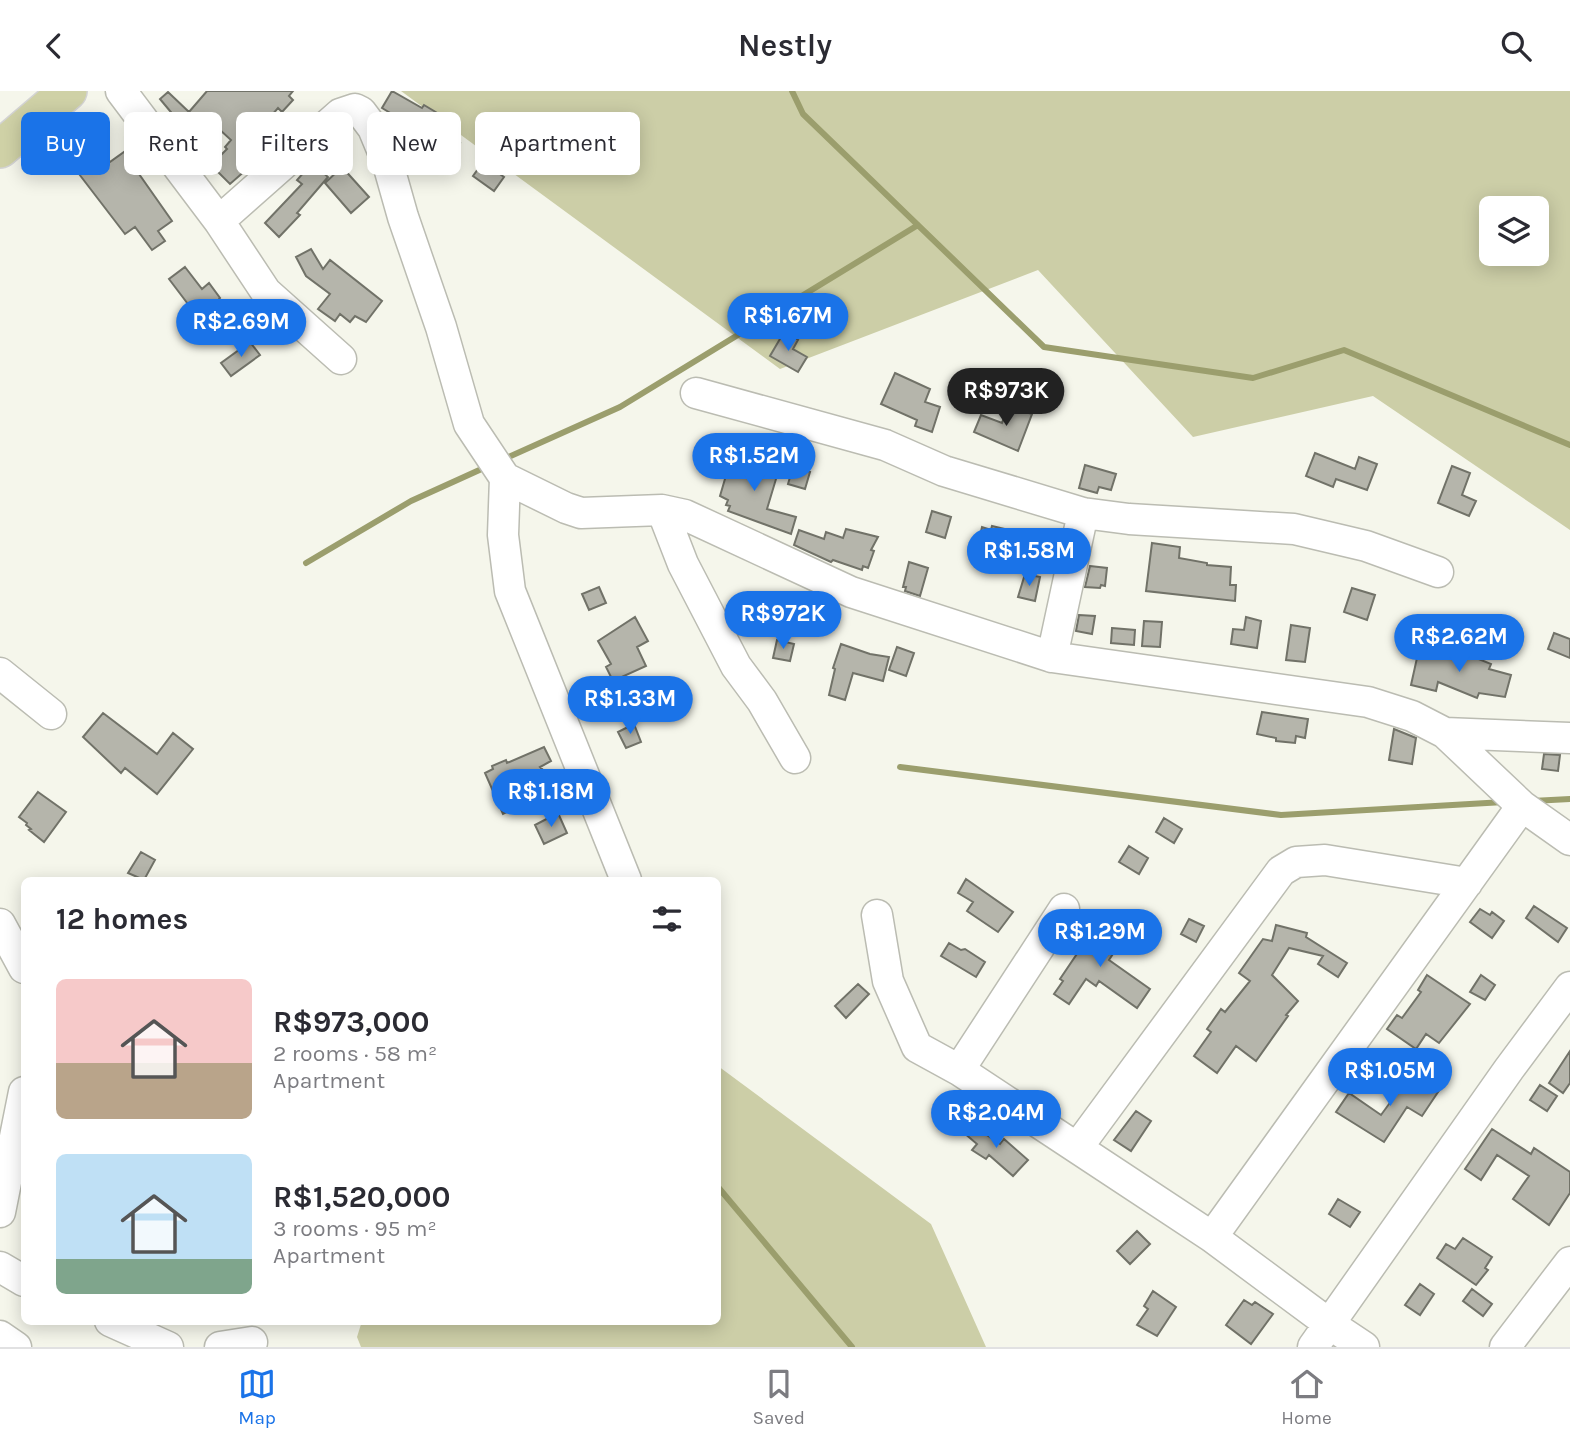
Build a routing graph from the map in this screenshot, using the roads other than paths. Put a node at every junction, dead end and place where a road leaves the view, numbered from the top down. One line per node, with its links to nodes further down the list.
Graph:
1 (68, 91): 3 (main road)
2 (121, 91): 4 (street)
3 (0, 149)
4 (219, 221): 5 (street); 7 (street)
5 (341, 359)
6 (696, 393): 9 (street)
7 (505, 478): 8 (street); 19 (street)
8 (662, 510): 11 (street); 16 (street)
9 (1083, 513): 10 (street); 11 (street)
10 (1438, 572)
11 (1052, 657): 14 (street)
12 (0, 673): 13 (street)
13 (51, 714)
14 (1446, 733): 15 (street); 17 (street)
15 (1570, 738)
16 (795, 758)
17 (1522, 806): 18 (street); 20 (street)
18 (1570, 840)
19 (625, 877)
20 (1466, 883): 28 (street); 30 (street)
21 (1064, 909): 26 (street)
22 (877, 915): 26 (street)
23 (0, 924): 24 (street)
24 (21, 962)
25 (1570, 988): 35 (street)
26 (959, 1070): 28 (street)
27 (21, 1107): 29 (street)
28 (1077, 1148): 30 (street)
29 (0, 1212)
30 (1212, 1237): 35 (street)
31 (1570, 1262): 42 (street)
32 (0, 1267): 33 (street)
33 (21, 1279)
34 (119, 1325): 39 (street)
35 (1320, 1335): 41 (street)
36 (0, 1336): 38 (street)
37 (252, 1342): 40 (street)
38 (16, 1347)
39 (169, 1347)
40 (220, 1347)
41 (1364, 1347)
42 (1505, 1347)

